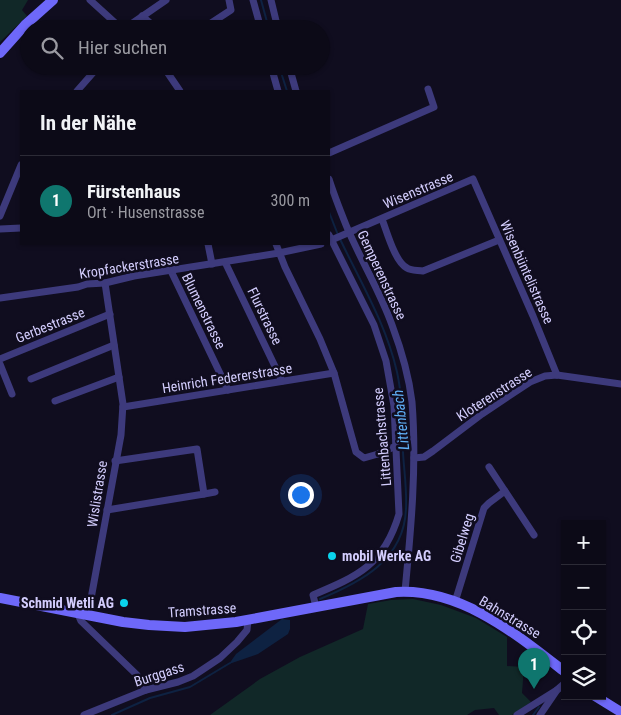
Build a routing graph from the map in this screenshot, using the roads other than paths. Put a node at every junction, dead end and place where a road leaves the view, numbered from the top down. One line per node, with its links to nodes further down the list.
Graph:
1 (53, 0): 8 (main road)
2 (90, 0): 9 (street)
3 (166, 0): 7 (street)
4 (228, 0): 12 (street)
5 (253, 0): 13 (street)
6 (271, 0): 14 (street)
7 (142, 16): 10 (street); 11 (street)
8 (31, 20)
9 (113, 20)
10 (136, 20)
11 (147, 20)
12 (216, 20)
13 (259, 20)
14 (276, 20)
15 (20, 31): 16 (main road)
16 (0, 53)
17 (91, 75): 22 (street)
18 (169, 75): 23 (street)
19 (274, 75): 24 (street)
20 (291, 75): 25 (street)
21 (428, 89): 26 (street)
22 (78, 90)
23 (179, 90)
24 (278, 90)
25 (296, 90)
26 (330, 153)
27 (20, 167): 30 (street)
28 (473, 180): 31 (street, Wisenstrasse); 36 (street, Wisenbüntelistrasse)
29 (330, 182): 34 (street, Gemperenstrasse)
30 (0, 216)
31 (382, 219): 34 (street, Wisenstrasse); 36 (street)
32 (20, 228): 33 (street)
33 (0, 229)
34 (347, 234): 35 (street, Wisenstrasse); 61 (street, Gemperenstrasse)
35 (331, 239): 60 (street, Littenbachstrasse)
36 (499, 240): 51 (street, Wisenbüntelistrasse)
37 (208, 245): 42 (street)
38 (276, 245): 40 (street)
39 (316, 245): 40 (street, Kropfackerstrasse)
40 (279, 253): 41 (street, Kropfackerstrasse); 50 (street)
41 (225, 262): 42 (street, Kropfackerstrasse); 54 (street, Flurstrasse)
42 (212, 264): 43 (street, Kropfackerstrasse)
43 (171, 271): 44 (street, Kropfackerstrasse); 56 (street, Blumenstrasse)
44 (105, 283): 45 (street, Kropfackerstrasse); 46 (street, Wislistrasse)
45 (0, 298)
46 (110, 314): 47 (street, Wislistrasse); 48 (street, Gerbestrasse)
47 (114, 345): 52 (street, Wislistrasse); 53 (street)
48 (0, 359)
49 (0, 364): 57 (street)
50 (334, 373): 54 (street, Heinrich Federerstrasse); 60 (street)
51 (557, 375): 55 (street, Kloterenstrasse); 61 (street, Kloterenstrasse)
52 (119, 377): 58 (street); 59 (street, Wislistrasse)
53 (31, 379)
54 (282, 381): 56 (street, Heinrich Federerstrasse)
55 (621, 384)
56 (228, 390): 59 (street, Heinrich Federerstrasse)
57 (12, 394)
58 (55, 402)
59 (124, 407): 62 (street, Wislistrasse)
60 (396, 446): 72 (street, Littenbachstrasse)
61 (416, 458): 69 (street, Gemperenstrasse)
62 (115, 461): 66 (street); 67 (street, Wislistrasse)
63 (489, 467): 64 (street)
64 (505, 491): 68 (street); 71 (street, Gibelweg)
65 (215, 492): 66 (street)
66 (204, 494): 67 (street)
67 (107, 510): 73 (street, Wislistrasse)
68 (534, 535)
69 (405, 591): 71 (main road, Bahnstrasse); 72 (main road, Tramstrasse)
70 (0, 598): 73 (main road, Tramstrasse)
71 (455, 602): 75 (main road, Bahnstrasse)
72 (316, 607): 74 (main road, Tramstrasse)
73 (83, 615): 74 (main road, Tramstrasse); 77 (street)
74 (248, 620): 77 (street, Burggass)
75 (561, 669)
76 (561, 686): 78 (street)
77 (146, 690): 81 (street, Burggass)
78 (557, 690): 82 (street); 83 (street)
79 (602, 700): 80 (main road)
80 (621, 712)
81 (84, 715)
82 (517, 715)
83 (540, 715)

